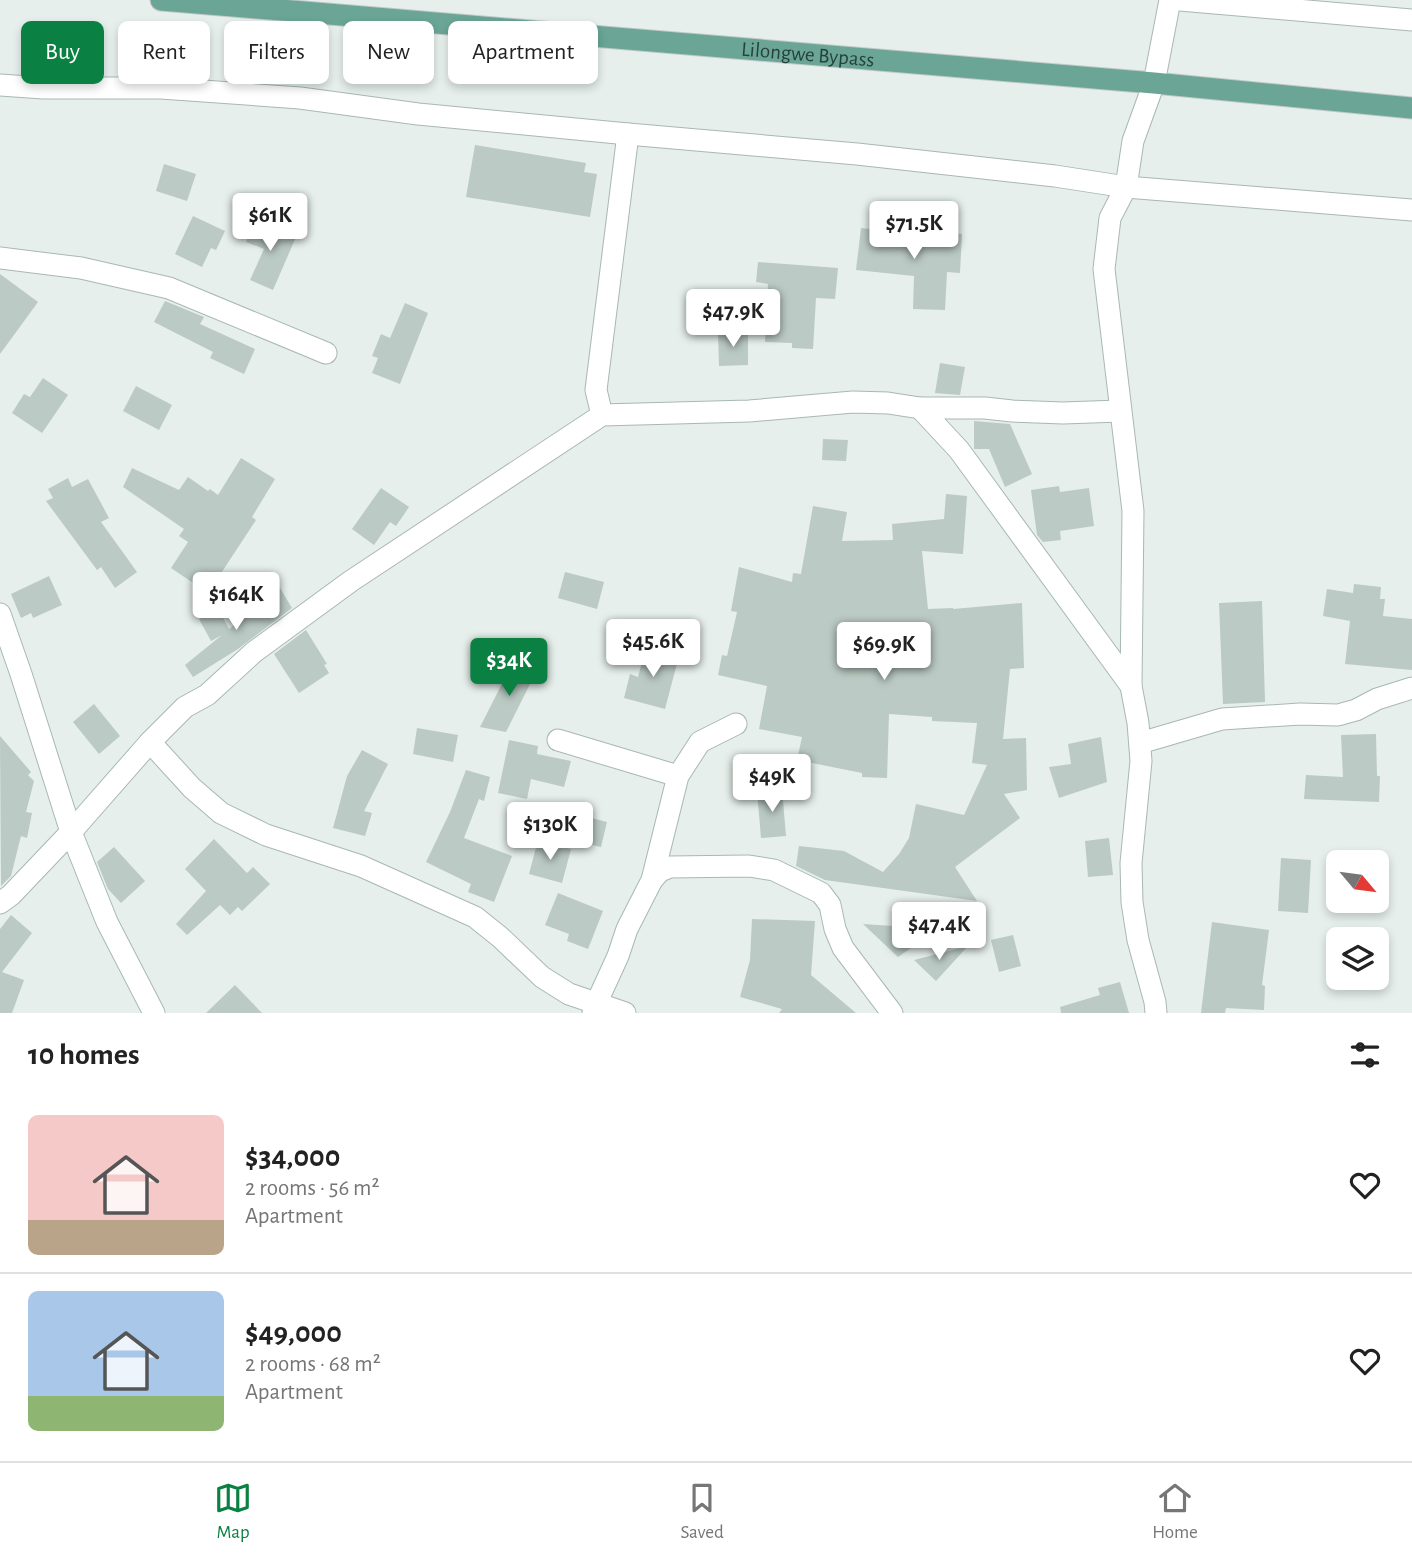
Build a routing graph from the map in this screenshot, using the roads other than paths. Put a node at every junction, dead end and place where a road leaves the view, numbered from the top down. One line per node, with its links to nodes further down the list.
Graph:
1 (161, 0): 5 (main road, Lilongwe Bypass)
2 (1170, 0): 5 (street)
3 (1180, 0): 4 (street)
4 (1412, 20)
5 (1154, 83): 7 (main road, Lilongwe Bypass); 9 (street)
6 (0, 85): 8 (street)
7 (1412, 108)
8 (628, 135): 9 (street); 15 (street)
9 (1126, 187): 10 (street); 14 (street)
10 (1412, 210)
11 (0, 258): 12 (street)
12 (326, 353)
13 (920, 408): 14 (street); 15 (street); 18 (street)
14 (1121, 411): 18 (street)
15 (602, 415): 22 (street)
16 (0, 614): 17 (street)
17 (6, 647): 25 (street)
18 (1131, 686): 23 (street)
19 (1412, 688): 23 (street)
20 (736, 724): 24 (street)
21 (558, 740): 24 (street)
22 (150, 742): 25 (street); 28 (street)
23 (1140, 743): 32 (street)
24 (678, 776): 26 (street)
25 (71, 832): 27 (street); 29 (street)
26 (652, 880): 28 (street); 31 (street)
27 (0, 904)
28 (595, 1008): 30 (street)
29 (153, 1013)
30 (625, 1013)
31 (892, 1013)
32 (1156, 1013)

